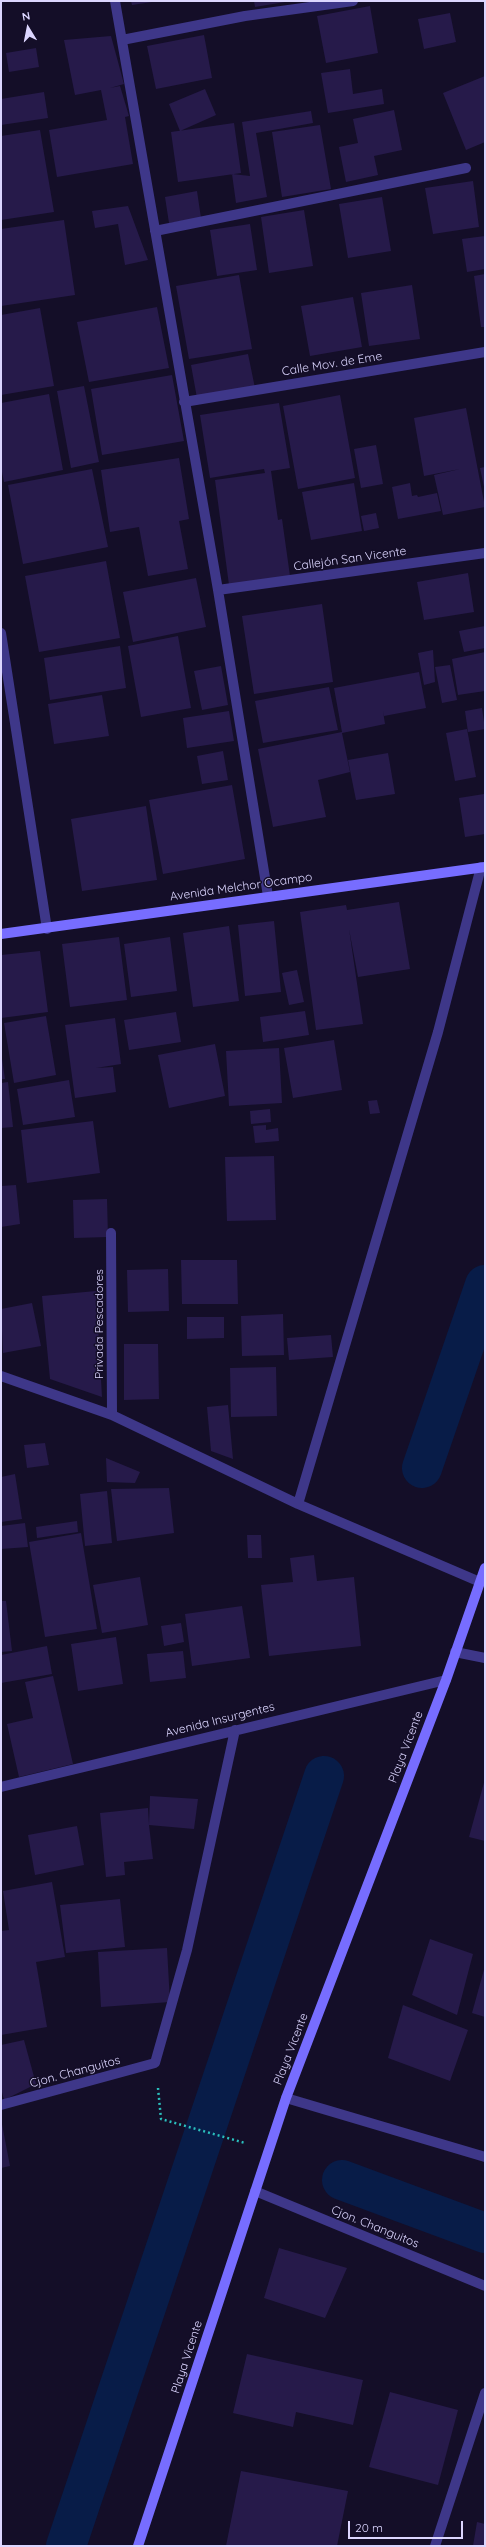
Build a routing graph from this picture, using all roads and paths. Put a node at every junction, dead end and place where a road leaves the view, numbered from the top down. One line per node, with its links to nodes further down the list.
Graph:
1 (115, 1): 3 (street)
2 (353, 1): 3 (street)
3 (122, 40): 5 (street)
4 (466, 168): 5 (street)
5 (155, 231): 7 (street)
6 (485, 352): 7 (street, Calle Mov. de Eme)
7 (184, 402): 9 (street)
8 (485, 553): 9 (street, Callejón San Vicente)
9 (218, 590): 12 (street)
10 (1, 633): 13 (street)
11 (483, 867): 12 (street, Avenida Melchor Ocampo); 18 (street)
12 (268, 896): 13 (street, Avenida Melchor Ocampo)
13 (47, 929): 14 (street, Avenida Melchor Ocampo)
14 (1, 934)
15 (111, 1233): 17 (street, Privada Pescadores)
16 (1, 1376): 17 (street)
17 (112, 1416): 18 (street)
18 (298, 1504): 20 (street)
19 (485, 1568): 20 (street, Playa Vicente)
20 (480, 1582): 21 (street, Playa Vicente)
21 (455, 1652): 22 (street); 23 (street, Playa Vicente)
22 (485, 1658)
23 (446, 1680): 24 (street, Avenida Insurgentes); 27 (street, Playa Vicente)
24 (234, 1730): 25 (street, Avenida Insurgentes); 26 (street)
25 (1, 1787)
26 (155, 2064): 28 (street, Cjon. Changuitos); 29 (path)
27 (286, 2098): 30 (street); 31 (street, Playa Vicente)
28 (1, 2105)
29 (234, 2141)
30 (485, 2156)
31 (255, 2191): 32 (street, Cjon. Changuitos); 34 (street, Playa Vicente)
32 (485, 2286)
33 (485, 2393): 35 (street)
34 (138, 2546)
35 (435, 2546)

